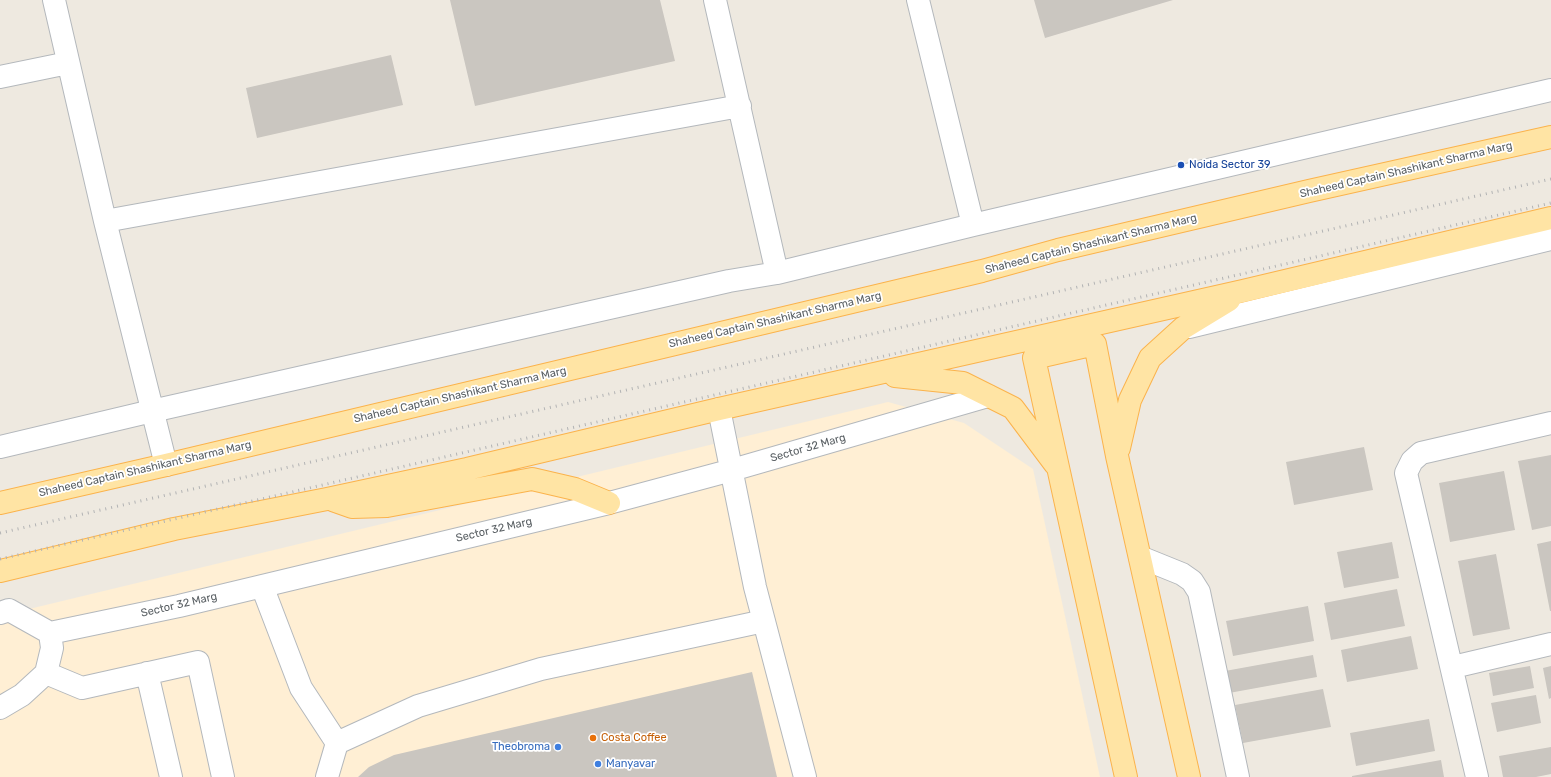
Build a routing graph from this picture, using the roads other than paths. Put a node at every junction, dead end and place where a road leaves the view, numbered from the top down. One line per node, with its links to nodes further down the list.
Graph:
1 (54, 0): 4 (street)
2 (715, 0): 7 (street)
3 (918, 0): 11 (street)
4 (68, 63): 5 (street); 10 (street)
5 (0, 76)
6 (1551, 90): 11 (street)
7 (740, 106): 10 (street); 13 (street)
8 (1551, 137): 23 (main road, Shaheed Captain Shashikant Sharma Marg)
9 (1551, 218): 14 (main road)
10 (105, 220): 19 (street)
11 (972, 225): 13 (street)
12 (1551, 239): 15 (street)
13 (777, 273): 19 (street)
14 (1243, 291): 15 (main road); 16 (main road)
15 (1183, 328): 22 (main road)
16 (863, 377): 17 (main road); 18 (main road)
17 (988, 396): 24 (street, Sector 32 Marg); 25 (main road)
18 (720, 409): 24 (street); 26 (main road)
19 (152, 411): 21 (street); 23 (street)
20 (1551, 423): 36 (street)
21 (0, 447)
22 (1117, 456): 25 (main road); 29 (main road)
23 (166, 465): 27 (main road, Shaheed Captain Shashikant Sharma Marg)
24 (732, 470): 28 (street, Sector 32 Marg); 33 (street)
25 (1059, 470): 45 (main road)
26 (327, 499): 28 (main road); 30 (main road)
27 (0, 503)
28 (609, 503): 31 (street, Sector 32 Marg)
29 (1140, 557): 46 (main road); 47 (street)
30 (0, 571)
31 (262, 586): 34 (street, Sector 32 Marg); 40 (street)
32 (0, 613): 34 (street)
33 (764, 621): 40 (street); 44 (street)
34 (50, 632): 37 (street)
35 (1551, 644): 36 (street)
36 (1452, 667): 48 (street)
37 (46, 673): 38 (street); 39 (street)
38 (147, 673): 41 (street); 42 (street)
39 (0, 708)
40 (337, 743): 43 (street)
41 (171, 777)
42 (223, 777)
43 (327, 777)
44 (805, 777)
45 (1126, 777)
46 (1190, 777)
47 (1238, 777)
48 (1477, 777)

